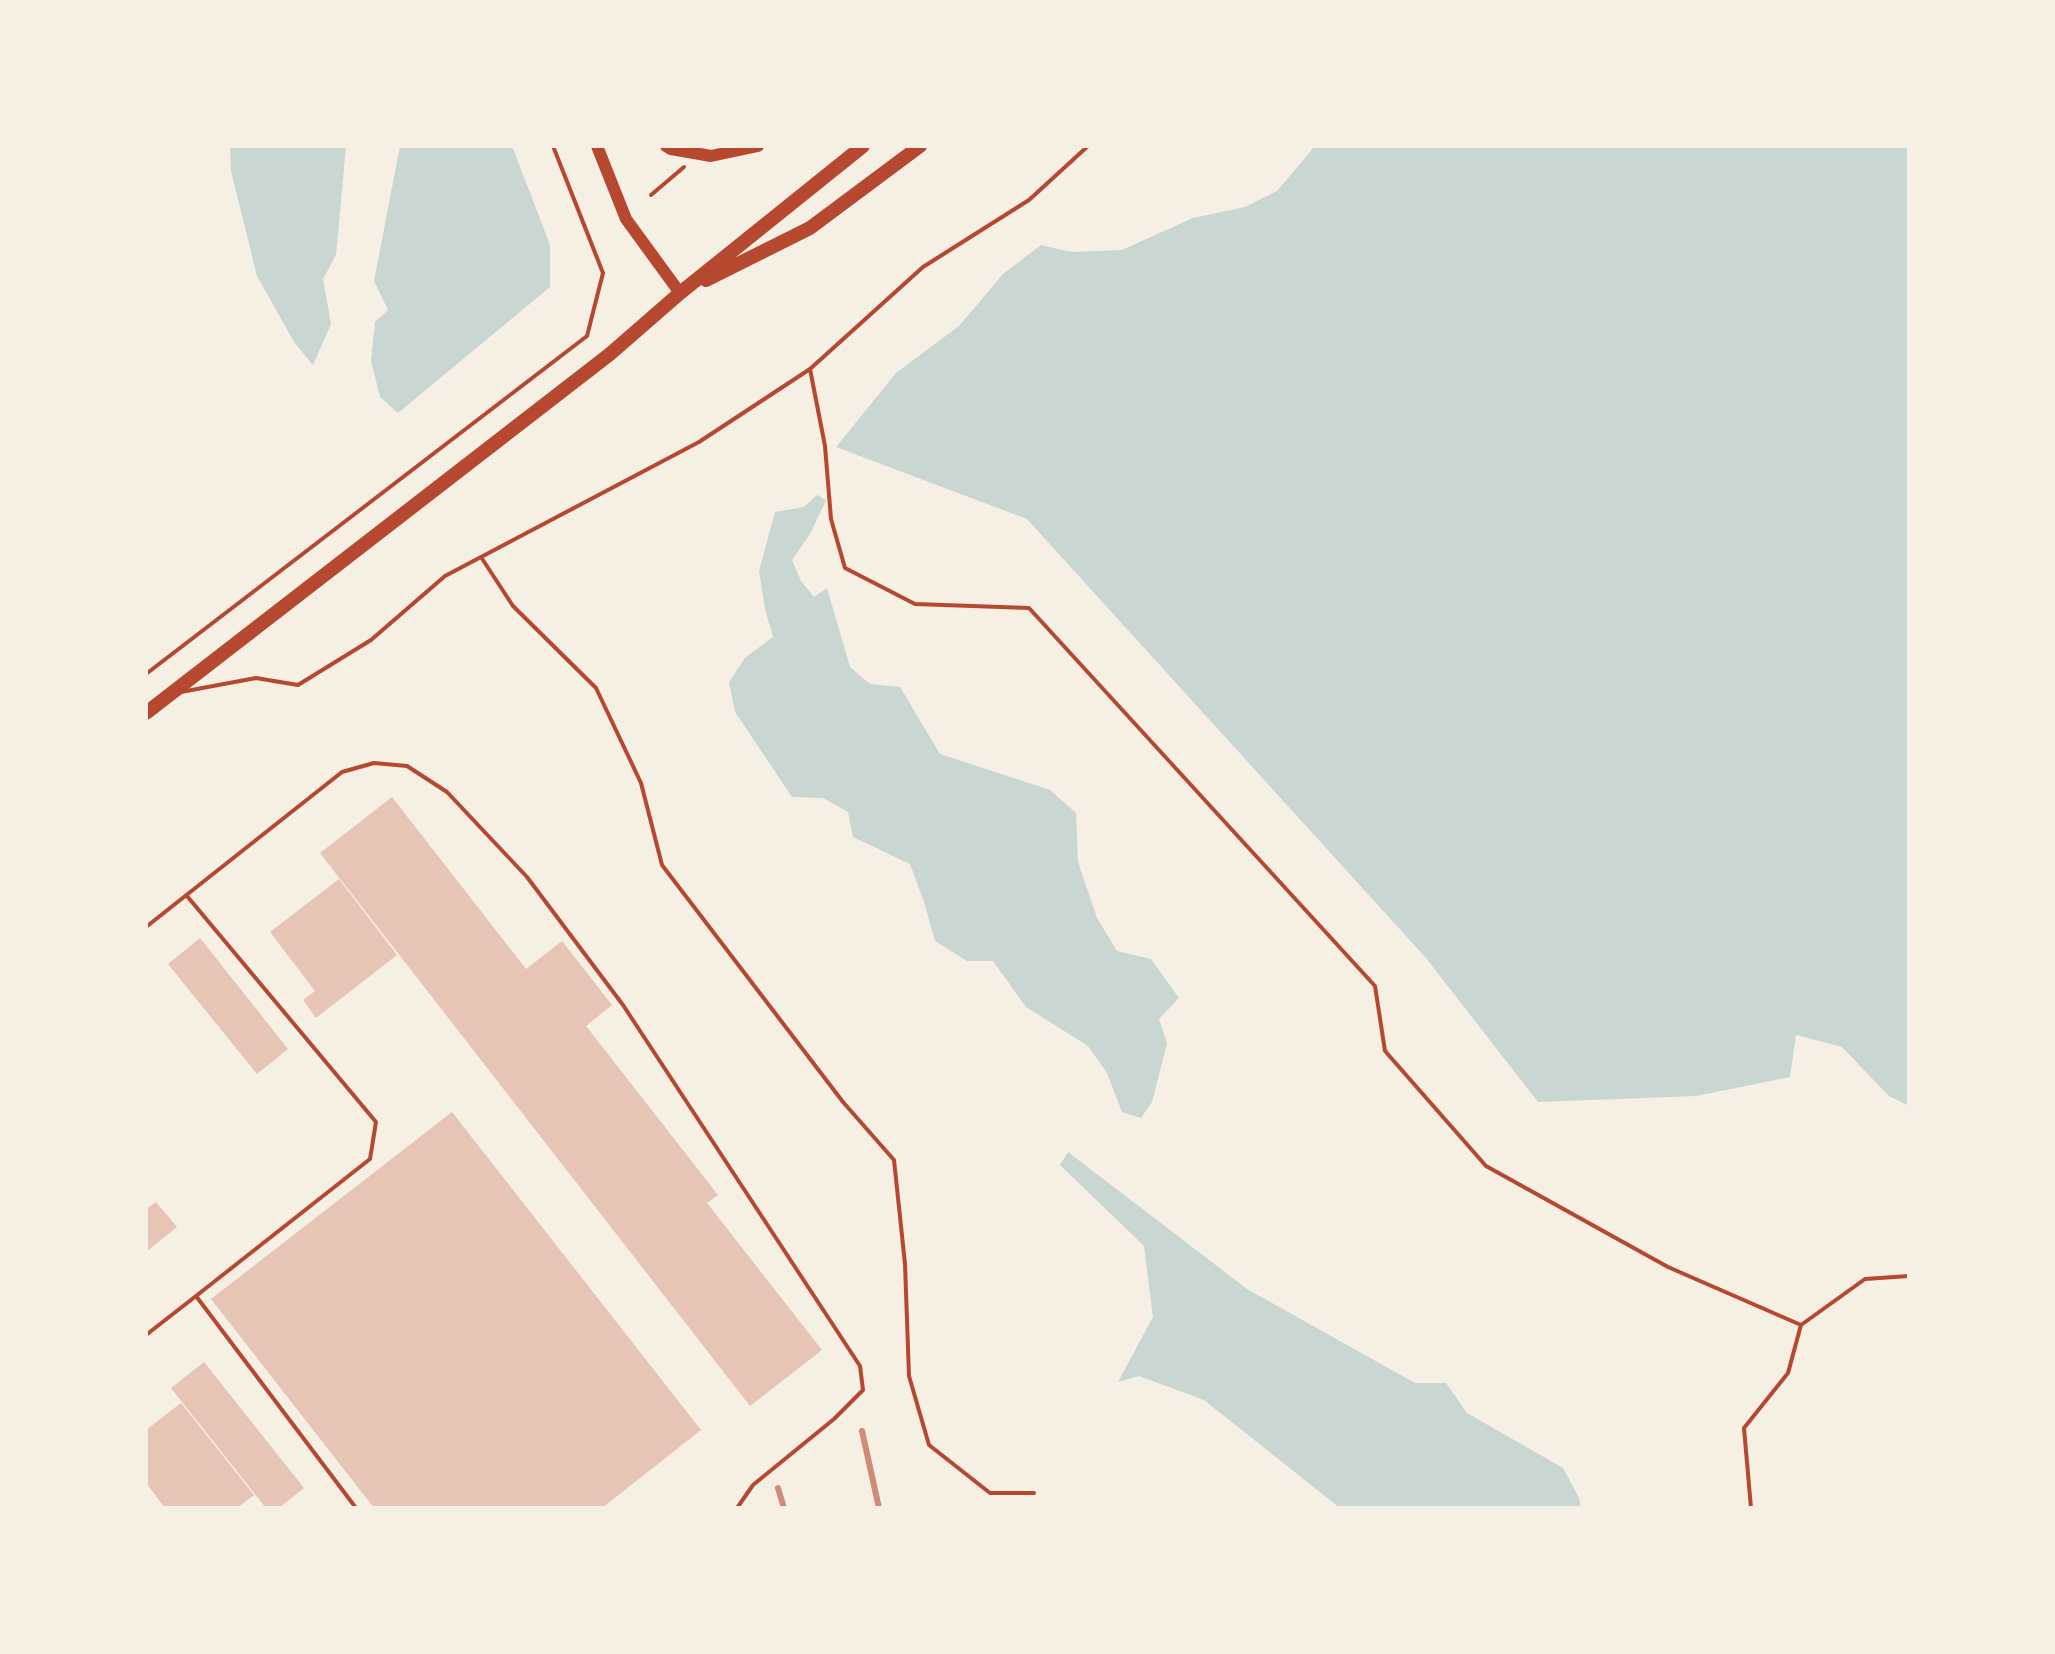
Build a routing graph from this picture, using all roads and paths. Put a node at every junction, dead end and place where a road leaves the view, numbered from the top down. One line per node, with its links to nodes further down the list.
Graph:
1 (553, 146): 13 (path)
2 (597, 146): 10 (main road)
3 (666, 146): 4 (main road)
4 (758, 146)
5 (863, 146): 10 (main road)
6 (920, 146): 10 (main road)
7 (1088, 146): 11 (lane)
8 (684, 167): 9 (path)
9 (651, 195)
10 (680, 293): 14 (main road)
11 (810, 369): 12 (lane); 20 (lane)
12 (481, 557): 14 (lane); 22 (lane)
13 (146, 674)
14 (171, 694): 15 (main road)
15 (146, 713)
16 (187, 895): 17 (lane); 19 (lane); 24 (lane)
17 (146, 927)
18 (1909, 1276): 20 (lane)
19 (196, 1296): 21 (lane); 23 (lane)
20 (1801, 1325): 25 (lane)
21 (146, 1335)
22 (1034, 1493)
23 (356, 1508)
24 (737, 1508)
25 (1751, 1508)

